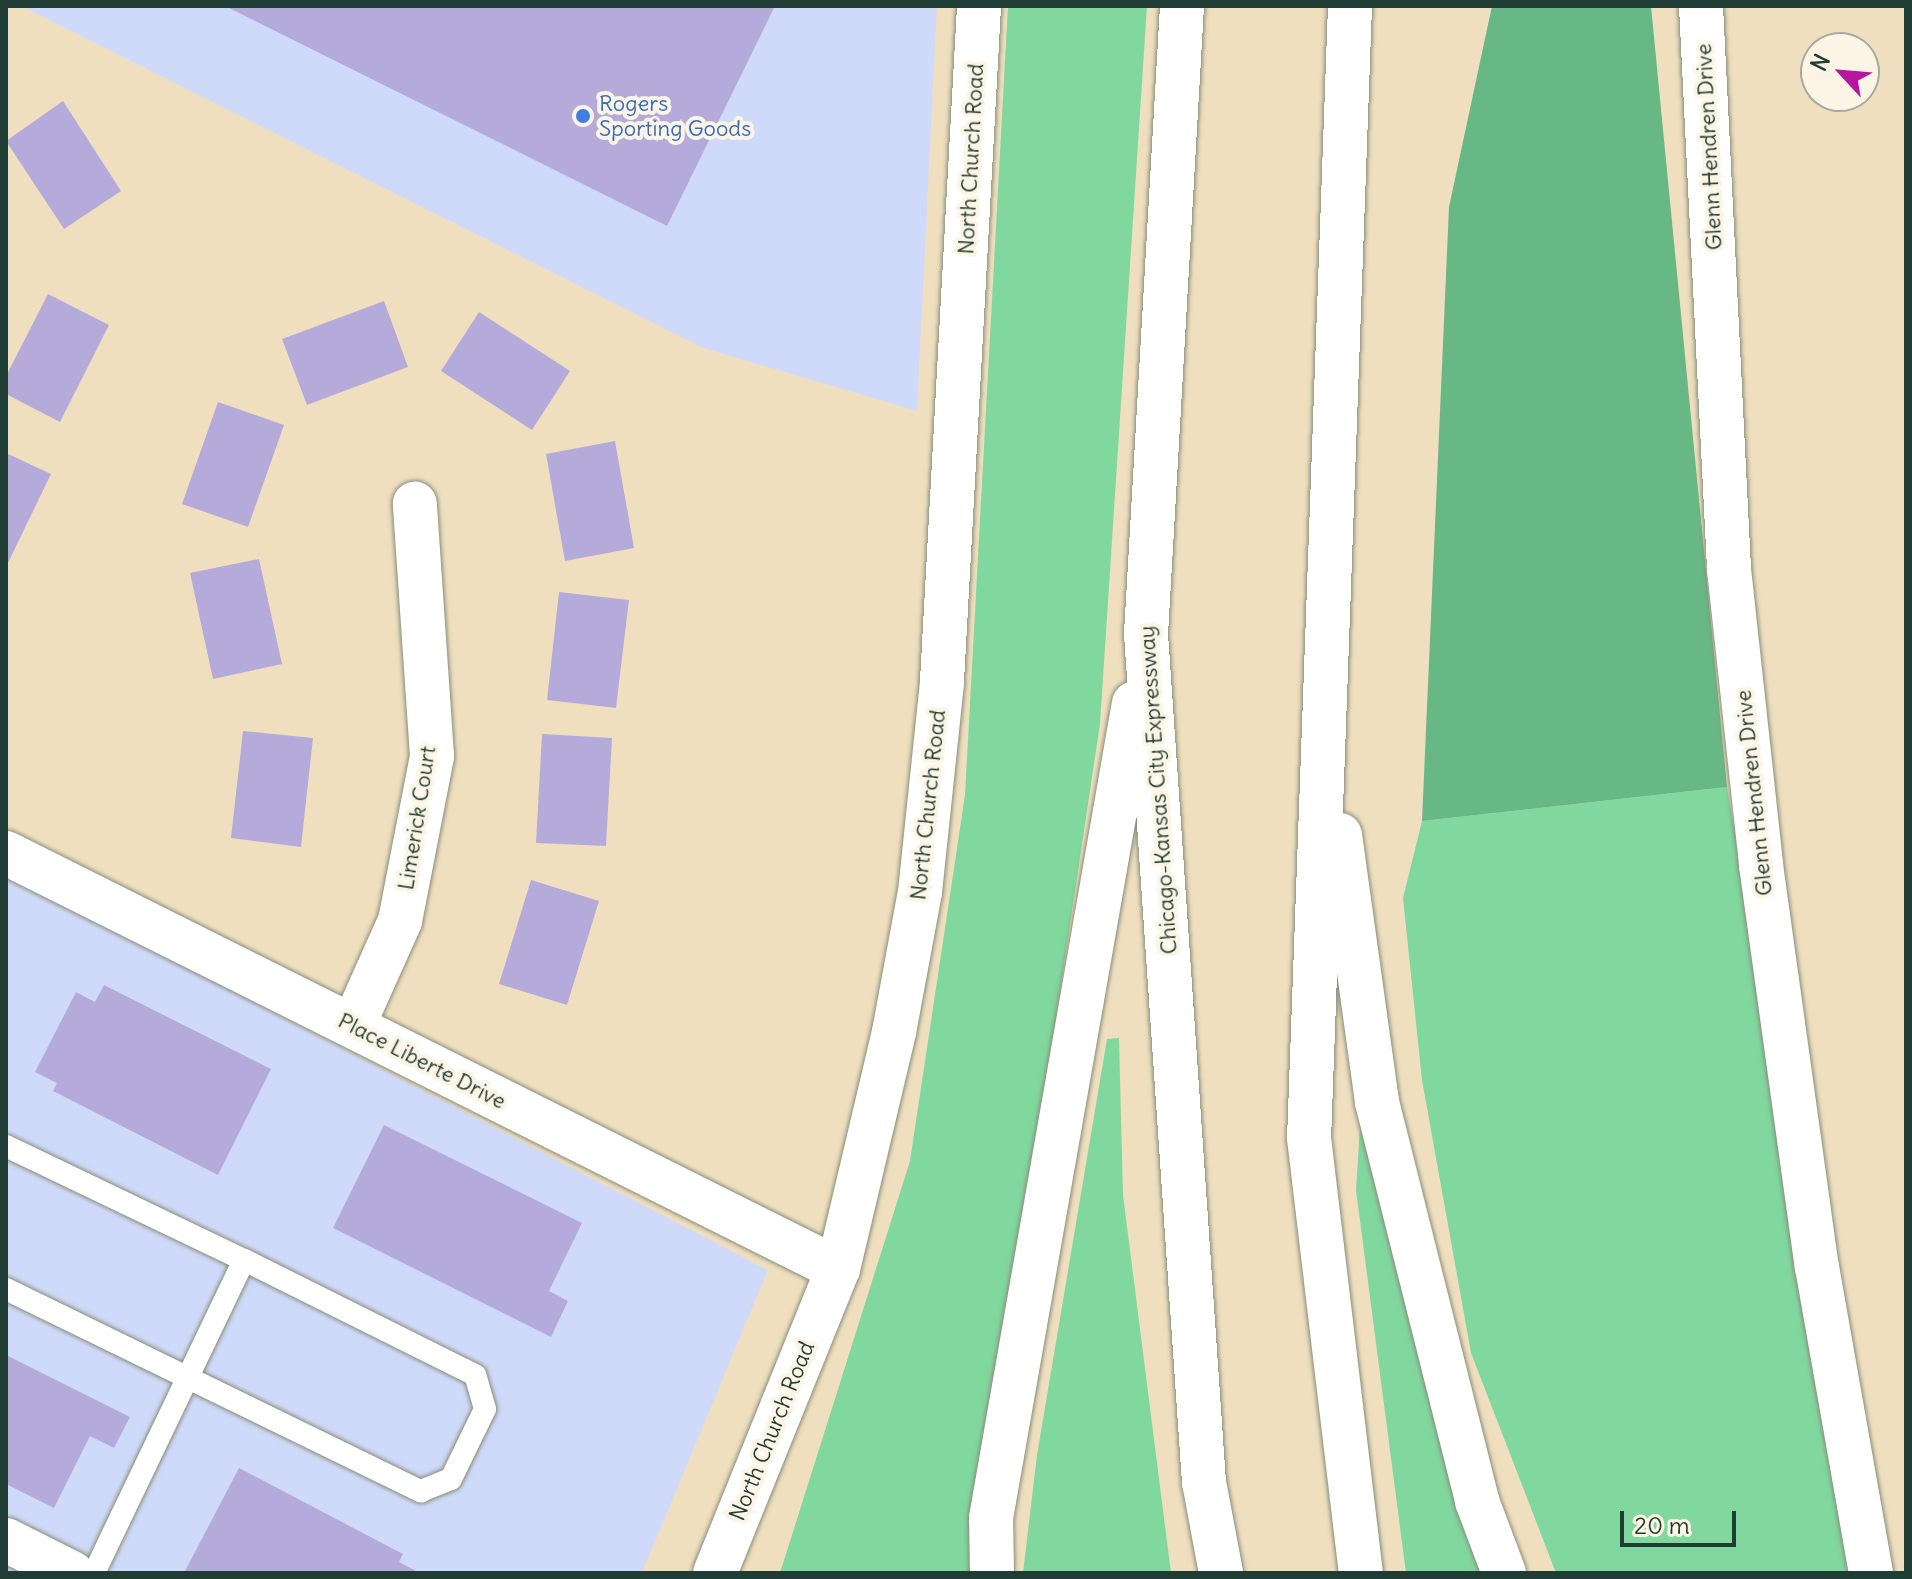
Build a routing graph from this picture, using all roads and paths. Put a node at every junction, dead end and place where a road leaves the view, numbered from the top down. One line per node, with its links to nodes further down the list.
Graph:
1 (979, 6): 12 (main road, North Church Road)
2 (1182, 6): 6 (main road, Chicago-Kansas City Expressway)
3 (1350, 6): 7 (main road)
4 (1701, 6): 23 (main road, Glenn Hendren Drive)
5 (415, 504): 9 (main road, Limerick Court)
6 (1146, 634): 19 (main road); 20 (main road, Chicago-Kansas City Expressway)
7 (1323, 718): 21 (main road); 22 (main road)
8 (8, 858): 9 (main road, Place Liberte Drive)
9 (353, 1026): 12 (main road, Place Liberte Drive)
10 (6, 1146): 11 (lane)
11 (244, 1260): 14 (lane); 14 (lane)
12 (838, 1269): 18 (main road, North Church Road)
13 (6, 1289): 14 (lane)
14 (188, 1378): 17 (lane)
15 (6, 1540): 16 (main road)
16 (72, 1573)
17 (94, 1573)
18 (715, 1573)
19 (992, 1573)
20 (1221, 1573)
21 (1361, 1573)
22 (1504, 1573)
23 (1871, 1573)

